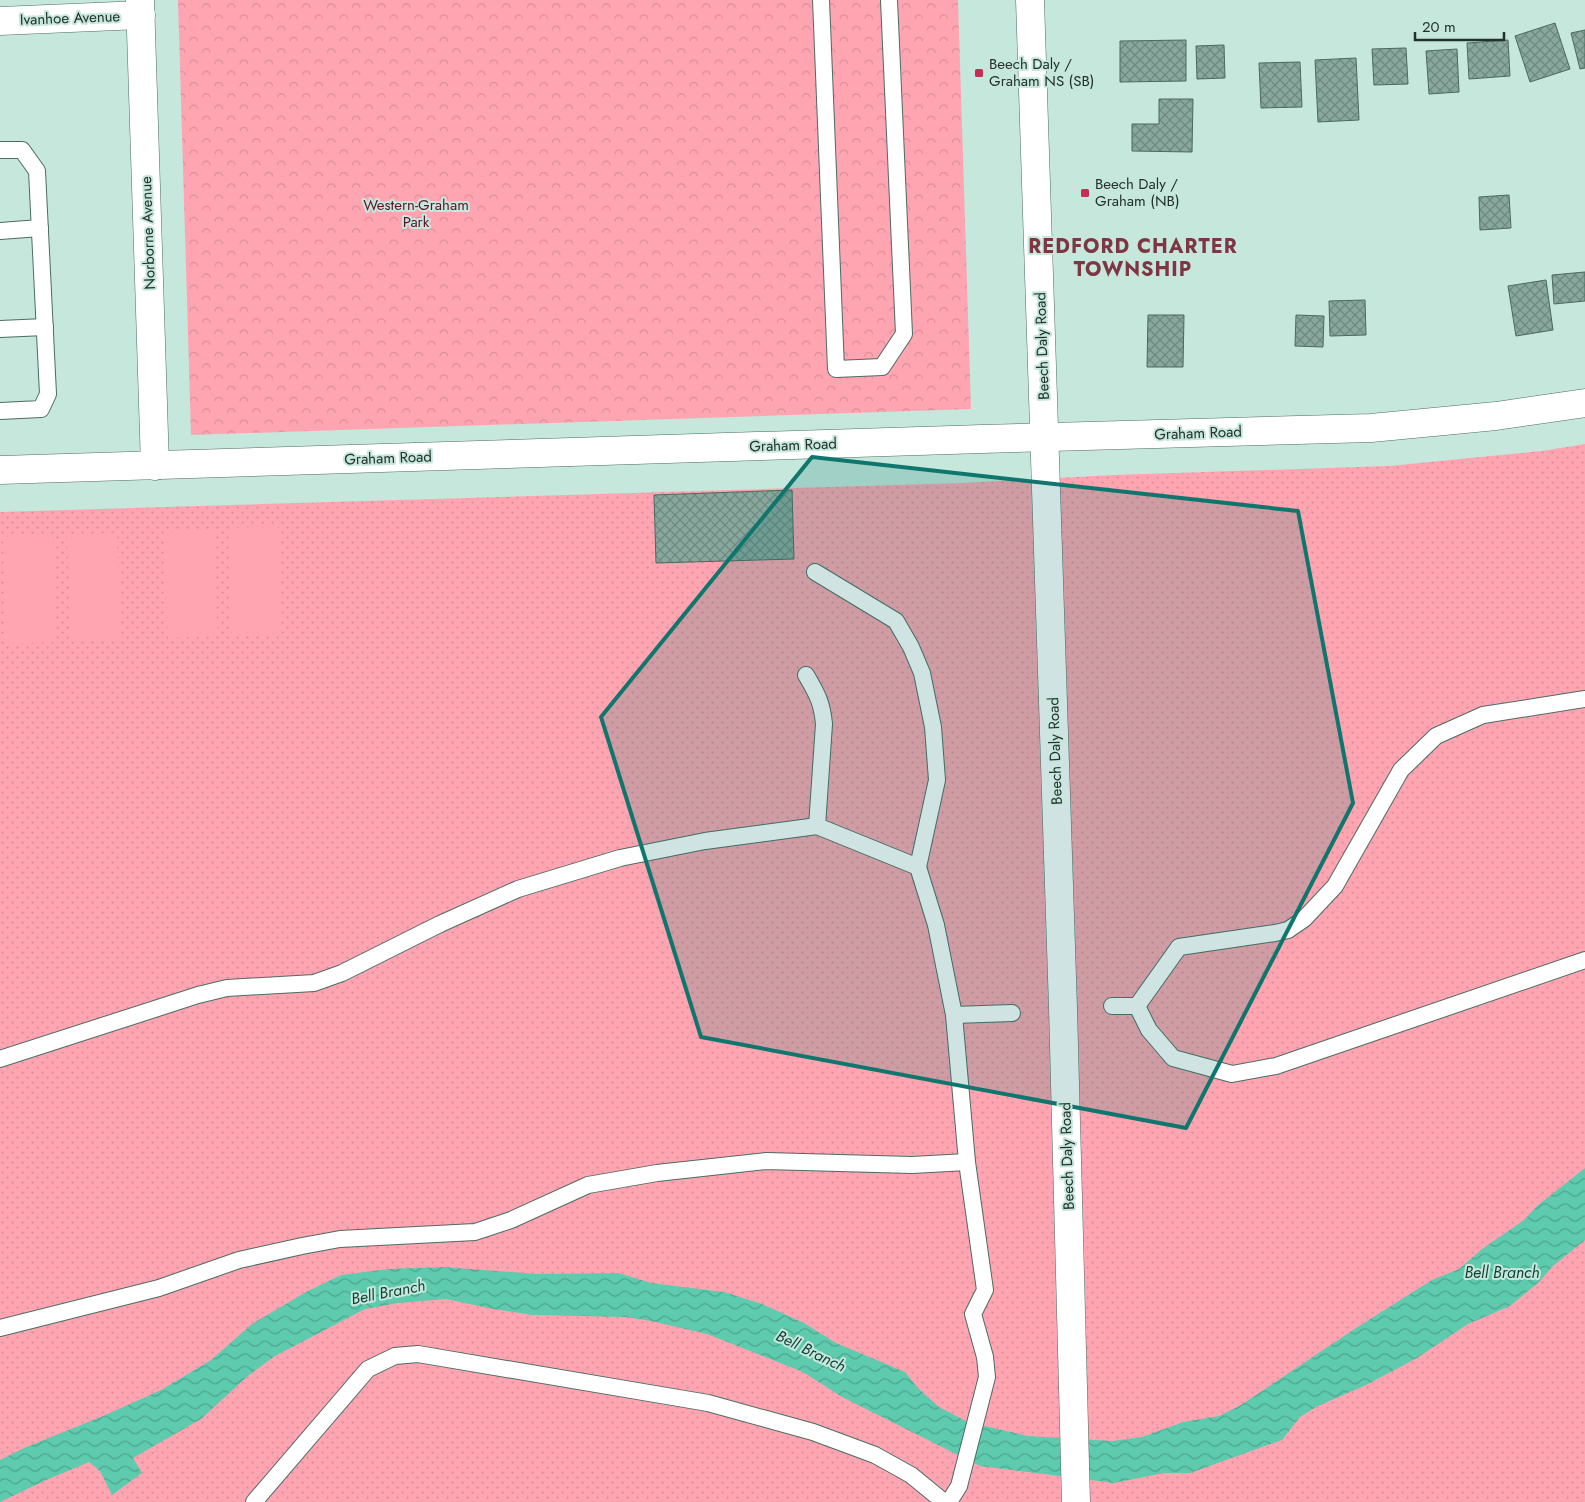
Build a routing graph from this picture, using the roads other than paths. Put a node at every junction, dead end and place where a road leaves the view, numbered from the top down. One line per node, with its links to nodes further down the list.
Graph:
1 (821, 0): 2 (lane)
2 (889, 0)
3 (1030, 0): 13 (street, Beech Daly Road)
4 (140, 8): 5 (street, Ivanhoe Avenue); 14 (street, Norborne Avenue)
5 (0, 20)
6 (0, 150): 7 (lane)
7 (40, 228): 8 (lane); 9 (lane)
8 (0, 231)
9 (45, 327): 10 (lane); 12 (lane)
10 (0, 329)
11 (1585, 403): 13 (street, Graham Road)
12 (0, 410)
13 (1045, 438): 14 (street, Graham Road); 32 (street, Beech Daly Road)
14 (155, 466): 15 (street, Graham Road)
15 (0, 470)
16 (815, 572): 20 (lane)
17 (806, 675): 19 (lane)
18 (1585, 699): 23 (lane)
19 (817, 826): 20 (lane); 26 (lane)
20 (918, 867): 25 (lane)
21 (1585, 960): 23 (lane)
22 (1112, 1006): 23 (lane)
23 (1136, 1006)
24 (1012, 1013): 25 (lane)
25 (954, 1015): 27 (lane)
26 (0, 1060)
27 (967, 1162): 28 (lane); 31 (lane)
28 (0, 1328)
29 (254, 1502): 30 (lane)
30 (944, 1502)
31 (949, 1502)
32 (1076, 1502)

